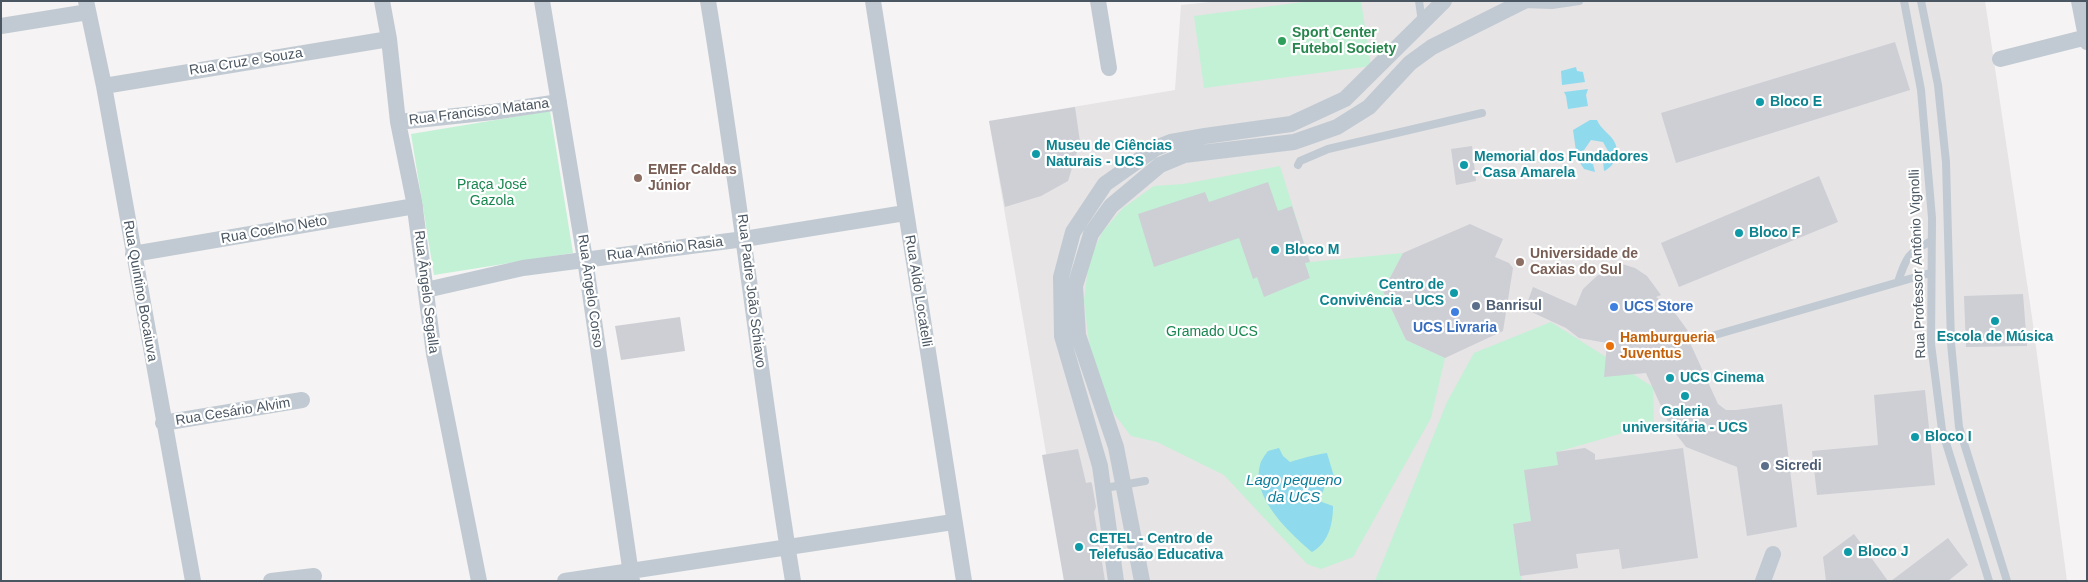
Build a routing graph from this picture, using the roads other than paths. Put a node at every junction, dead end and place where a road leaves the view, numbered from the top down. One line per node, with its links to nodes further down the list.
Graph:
1 (382, 1): 16 (street, Rua Ângelo Segalla)
2 (542, 1): 22 (street, Rua Ângelo Corso)
3 (708, 1): 30 (street, Rua Padre João Schiavo)
4 (872, 1): 29 (street, Rua Aldo Locatelli)
5 (1098, 1): 19 (street)
6 (1419, 1): 14 (lane)
7 (1444, 1): 14 (street)
8 (1579, 1): 12 (lane)
9 (1904, 1): 31 (lane, Rua Professor Antônio Vignolli)
10 (1921, 1): 58 (lane)
11 (2079, 1): 17 (street)
12 (1522, 2): 25 (street)
13 (87, 7): 15 (street); 20 (street, Rua Quintino Bocaiuva)
14 (1422, 24): 21 (street)
15 (1, 26)
16 (389, 39): 20 (street, Rua Cruz e Souza); 24 (street, Rua Ângelo Segalla)
17 (2086, 39): 18 (street)
18 (2000, 60)
19 (1109, 68)
20 (104, 86): 32 (street, Rua Quintino Bocaiuva)
21 (1345, 99): 25 (street); 42 (street)
22 (560, 102): 24 (street, Rua Francisco Matana); 33 (street, Rua Ângelo Corso)
23 (1482, 113): 26 (lane)
24 (398, 122): 28 (street, Rua Ângelo Segalla)
25 (1337, 127): 26 (lane); 41 (street)
26 (1342, 146): 27 (lane)
27 (1298, 165)
28 (415, 206): 32 (street, Rua Coelho Neto); 36 (street, Rua Ângelo Segalla)
29 (905, 213): 30 (street, Rua Antônio Rasia); 43 (street, Rua Aldo Locatelli)
30 (744, 239): 33 (street, Rua Antônio Rasia); 44 (street, Rua Padre João Schiavo)
31 (1931, 241): 34 (lane, Rua Professor Antônio Vignolli); 35 (lane)
32 (133, 254): 39 (street, Rua Quintino Bocaiuva)
33 (585, 259): 36 (street, Rua Antônio Rasia); 47 (street, Rua Ângelo Corso)
34 (1930, 273): 35 (lane); 57 (lane, Rua Professor Antônio Vignolli)
35 (1898, 282): 37 (lane)
36 (426, 290): 50 (street, Rua Ângelo Segalla)
37 (1708, 337)
38 (302, 400): 39 (street, Rua Cesário Alvim)
39 (163, 423): 48 (street, Rua Quintino Bocaiuva)
40 (1145, 481): 41 (lane)
41 (1123, 484): 42 (lane); 55 (street)
42 (1105, 488): 54 (street)
43 (953, 522): 44 (street); 53 (street, Rua Aldo Locatelli)
44 (787, 547): 47 (street); 52 (street, Rua Padre João Schiavo)
45 (1773, 554): 56 (street)
46 (314, 576): 49 (street)
47 (631, 576): 51 (street)
48 (193, 581)
49 (272, 581)
50 (479, 581)
51 (565, 581)
52 (792, 581)
53 (964, 581)
54 (1116, 581)
55 (1142, 581)
56 (1763, 581)
57 (1989, 581)
58 (2007, 581)

